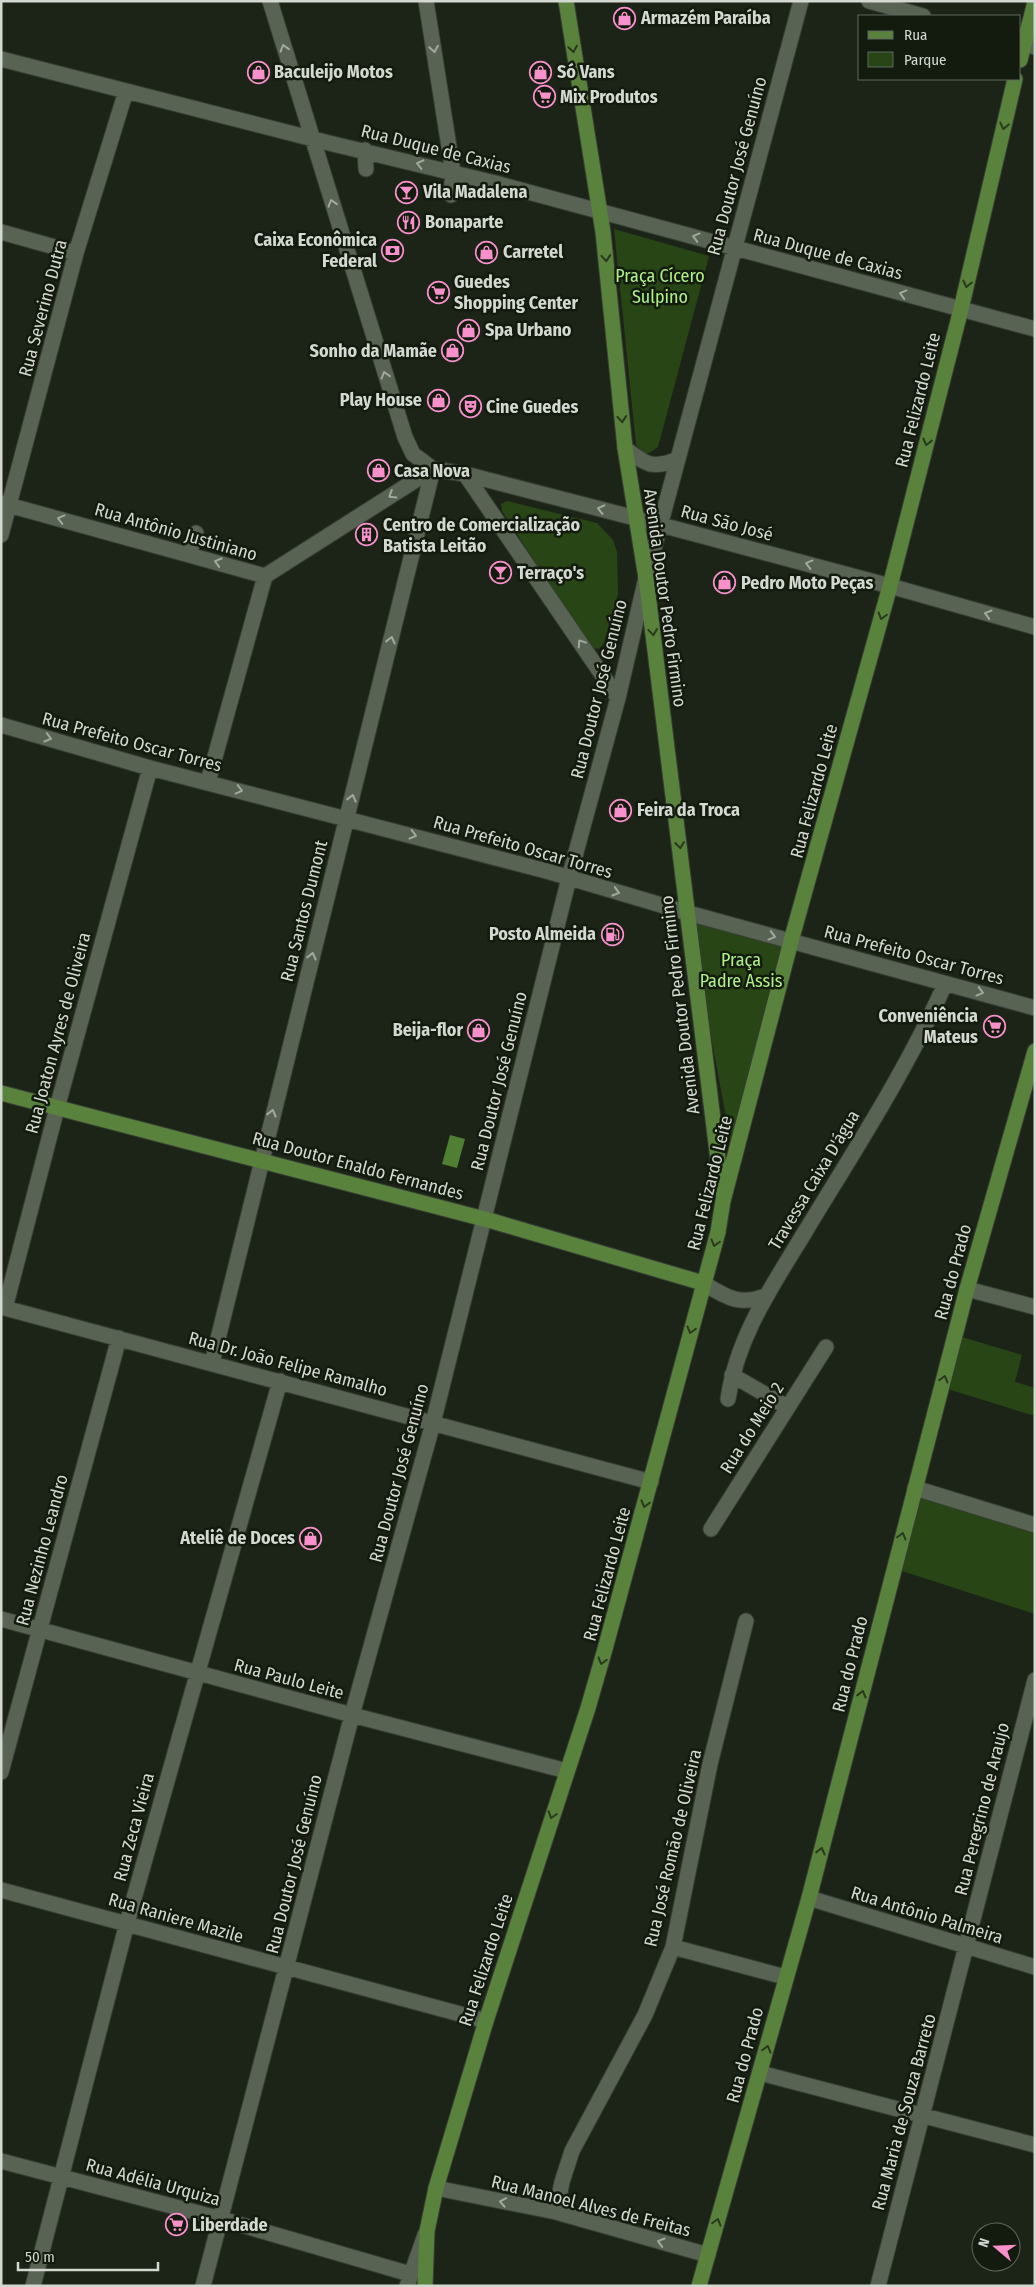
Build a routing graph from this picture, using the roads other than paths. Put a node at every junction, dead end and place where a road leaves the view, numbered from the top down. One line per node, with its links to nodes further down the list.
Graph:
1 (270, 1): 13 (street, one-way to 1)
2 (426, 1): 16 (street, one-way to 16)
3 (566, 1): 18 (main road, Avenida Doutor Pedro Firmino, one-way to 18)
4 (801, 1): 20 (street, Rua Doutor José Genuíno)
5 (869, 1): 7 (street)
6 (1035, 2): 8 (main road)
7 (919, 15)
8 (1026, 45): 9 (main road)
9 (1021, 58)
10 (1, 59): 12 (street, Rua Duque de Caxias)
11 (1015, 80): 22 (main road, Rua Felizardo Leite, one-way to 22)
12 (126, 91): 13 (street, Rua Duque de Caxias); 21 (street, Rua Severino Dutra)
13 (312, 138): 14 (street, Rua Duque de Caxias); 26 (street, Rua São José, one-way to 13)
14 (365, 150): 15 (street); 16 (street, Rua Duque de Caxias, one-way to 14)
15 (366, 168)
16 (453, 172): 17 (street); 18 (street, Rua Duque de Caxias)
17 (451, 195)
18 (598, 210): 20 (street, Rua Duque de Caxias, one-way to 18); 24 (main road, Avenida Doutor Pedro Firmino, one-way to 24)
19 (1, 232): 21 (street)
20 (735, 249): 22 (street, Rua Duque de Caxias, one-way to 20); 25 (street, Rua Doutor José Genuíno)
21 (76, 254): 28 (street, Rua Severino Dutra)
22 (961, 309): 23 (street, Rua Duque de Caxias); 36 (main road, Rua Felizardo Leite, one-way to 36)
23 (1035, 329)
24 (624, 448): 25 (street); 29 (main road, Avenida Doutor Pedro Firmino)
25 (678, 459): 30 (street, Rua Doutor José Genuíno)
26 (433, 469): 27 (street, Rua São José); 34 (street, Rua Antônio Justiniano, one-way to 34); 42 (street, Rua Santos Dumont, one-way to 26)
27 (465, 474): 29 (street, Rua São José, one-way to 27); 38 (street, one-way to 27)
28 (5, 504): 32 (street, Rua Severino Dutra); 33 (street, Rua Antônio Justiniano, one-way to 28)
29 (635, 518): 30 (street, Rua São José); 35 (main road, Avenida Doutor Pedro Firmino)
30 (661, 525): 35 (street, Rua Doutor José Genuíno); 36 (street, Rua São José, one-way to 30)
31 (196, 533): 33 (street)
32 (1, 535)
33 (189, 554): 34 (street, Rua Antônio Justiniano, one-way to 33)
34 (264, 576): 41 (street)
35 (646, 578): 38 (street, Rua Doutor José Genuíno); 44 (main road, Avenida Doutor Pedro Firmino, one-way to 44)
36 (890, 586): 37 (street, Rua São José, one-way to 36); 45 (main road, Rua Felizardo Leite, one-way to 45)
37 (1035, 627)
38 (618, 698): 43 (street, Rua Doutor José Genuíno)
39 (1, 725): 40 (street, Rua Prefeito Oscar Torres, one-way to 40)
40 (150, 768): 41 (street, Rua Prefeito Oscar Torres); 50 (street, Rua Joaton Ayres de Oliveira)
41 (208, 782): 42 (street, Rua Prefeito Oscar Torres, one-way to 42)
42 (347, 818): 43 (street, Rua Prefeito Oscar Torres, one-way to 43); 51 (street, Rua Santos Dumont, one-way to 42)
43 (569, 878): 44 (street, Rua Prefeito Oscar Torres, one-way to 44); 53 (street, Rua Doutor José Genuíno)
44 (688, 913): 45 (street, Rua Prefeito Oscar Torres, one-way to 45); 52 (main road, Avenida Doutor Pedro Firmino)
45 (792, 941): 46 (street, Rua Prefeito Oscar Torres); 52 (main road, Rua Felizardo Leite)
46 (945, 984): 47 (street, Rua Prefeito Oscar Torres, one-way to 47); 56 (street, Travessa Caixa D'água)
47 (1035, 1008)
48 (1035, 1050): 55 (main road, Rua do Prado)
49 (1, 1093): 50 (main road, Rua Doutor Enaldo Fernandes)
50 (57, 1108): 51 (main road, Rua Doutor Enaldo Fernandes); 58 (street, Rua Joaton Ayres de Oliveira)
51 (260, 1160): 53 (main road, Rua Doutor Enaldo Fernandes); 61 (street, Rua Santos Dumont)
52 (723, 1201): 54 (main road, Rua Felizardo Leite, one-way to 54)
53 (483, 1219): 54 (main road, Rua Doutor Enaldo Fernandes); 66 (street, Rua Doutor José Genuíno)
54 (704, 1283): 56 (street); 67 (main road, Rua Felizardo Leite, one-way to 67)
55 (967, 1289): 57 (street); 68 (main road, Rua do Prado, one-way to 55)
56 (767, 1295): 62 (street, Travessa Caixa D'água)
57 (1035, 1307)
58 (3, 1308): 59 (street, Rua Dr. João Felipe Ramalho)
59 (119, 1338): 61 (street, Rua Dr. João Felipe Ramalho); 73 (street, Rua Nezinho Leandro)
60 (826, 1347): 65 (street, Rua do Meio 2)
61 (212, 1363): 63 (street, Rua Dr. João Felipe Ramalho)
62 (732, 1375): 64 (street, Travessa Caixa D'água); 65 (street)
63 (280, 1381): 66 (street, Rua Dr. João Felipe Ramalho); 74 (street, Rua Zeca Vieira)
64 (728, 1399)
65 (787, 1408): 70 (street, Rua do Meio 2)
66 (433, 1423): 67 (street, Rua Dr. João Felipe Ramalho); 76 (street, Rua Doutor José Genuíno)
67 (651, 1482): 77 (main road, Rua Felizardo Leite, one-way to 77)
68 (915, 1488): 69 (street); 80 (main road, Rua do Prado, one-way to 68)
69 (1035, 1525)
70 (711, 1529)
71 (1, 1619): 73 (street, Rua Paulo Leite)
72 (746, 1621): 83 (street, Rua José Romão de Oliveira)
73 (40, 1630): 74 (street, Rua Paulo Leite); 78 (street, Rua Nezinho Leandro)
74 (196, 1673): 76 (street, Rua Paulo Leite); 81 (street, Rua Zeca Vieira)
75 (1035, 1680): 82 (street, Rua Peregrino de Araujo)
76 (352, 1715): 77 (street, Rua Paulo Leite); 85 (street, Rua Doutor José Genuíno)
77 (567, 1771): 87 (main road, Rua Felizardo Leite, one-way to 87)
78 (1, 1772)
79 (1, 1890): 81 (street, Rua Raniere Mazile)
80 (809, 1898): 82 (street, Rua Antônio Palmeira); 86 (main road, Rua do Prado)
81 (127, 1923): 85 (street, Rua Raniere Mazile); 92 (street, Rua Zeca Vieira)
82 (966, 1947): 84 (street, Rua Antônio Palmeira); 89 (street, Rua Maria de Souza Barreto)
83 (672, 1948): 86 (street); 94 (street, Rua José Romão de Oliveira)
84 (1035, 1967)
85 (287, 1969): 87 (street, Rua Raniere Mazile); 95 (street, Rua Doutor José Genuíno)
86 (785, 1978): 88 (main road, Rua do Prado, one-way to 86)
87 (486, 2022): 93 (main road, Rua Felizardo Leite)
88 (760, 2073): 89 (street); 97 (main road, Rua do Prado, one-way to 88)
89 (922, 2114): 90 (street); 103 (street, Rua Maria de Souza Barreto)
90 (1035, 2145)
91 (1, 2160): 92 (street, Rua Adélia Urquiza)
92 (63, 2177): 95 (street, Rua Adélia Urquiza); 99 (street, Rua Zeca Vieira)
93 (436, 2188): 94 (street, Rua Manoel Alves de Freitas, one-way to 93); 96 (main road, Rua Felizardo Leite)
94 (556, 2212): 97 (street, Rua Manoel Alves de Freitas, one-way to 94)
95 (222, 2219): 98 (street, Rua Adélia Urquiza); 100 (street, Rua Doutor José Genuíno)
96 (427, 2231): 98 (street, Rua Felizardo Leite); 101 (main road)
97 (708, 2255): 102 (main road, Rua do Prado)
98 (409, 2280)
99 (33, 2286)
100 (203, 2286)
101 (425, 2286)
102 (699, 2286)
103 (878, 2286)

